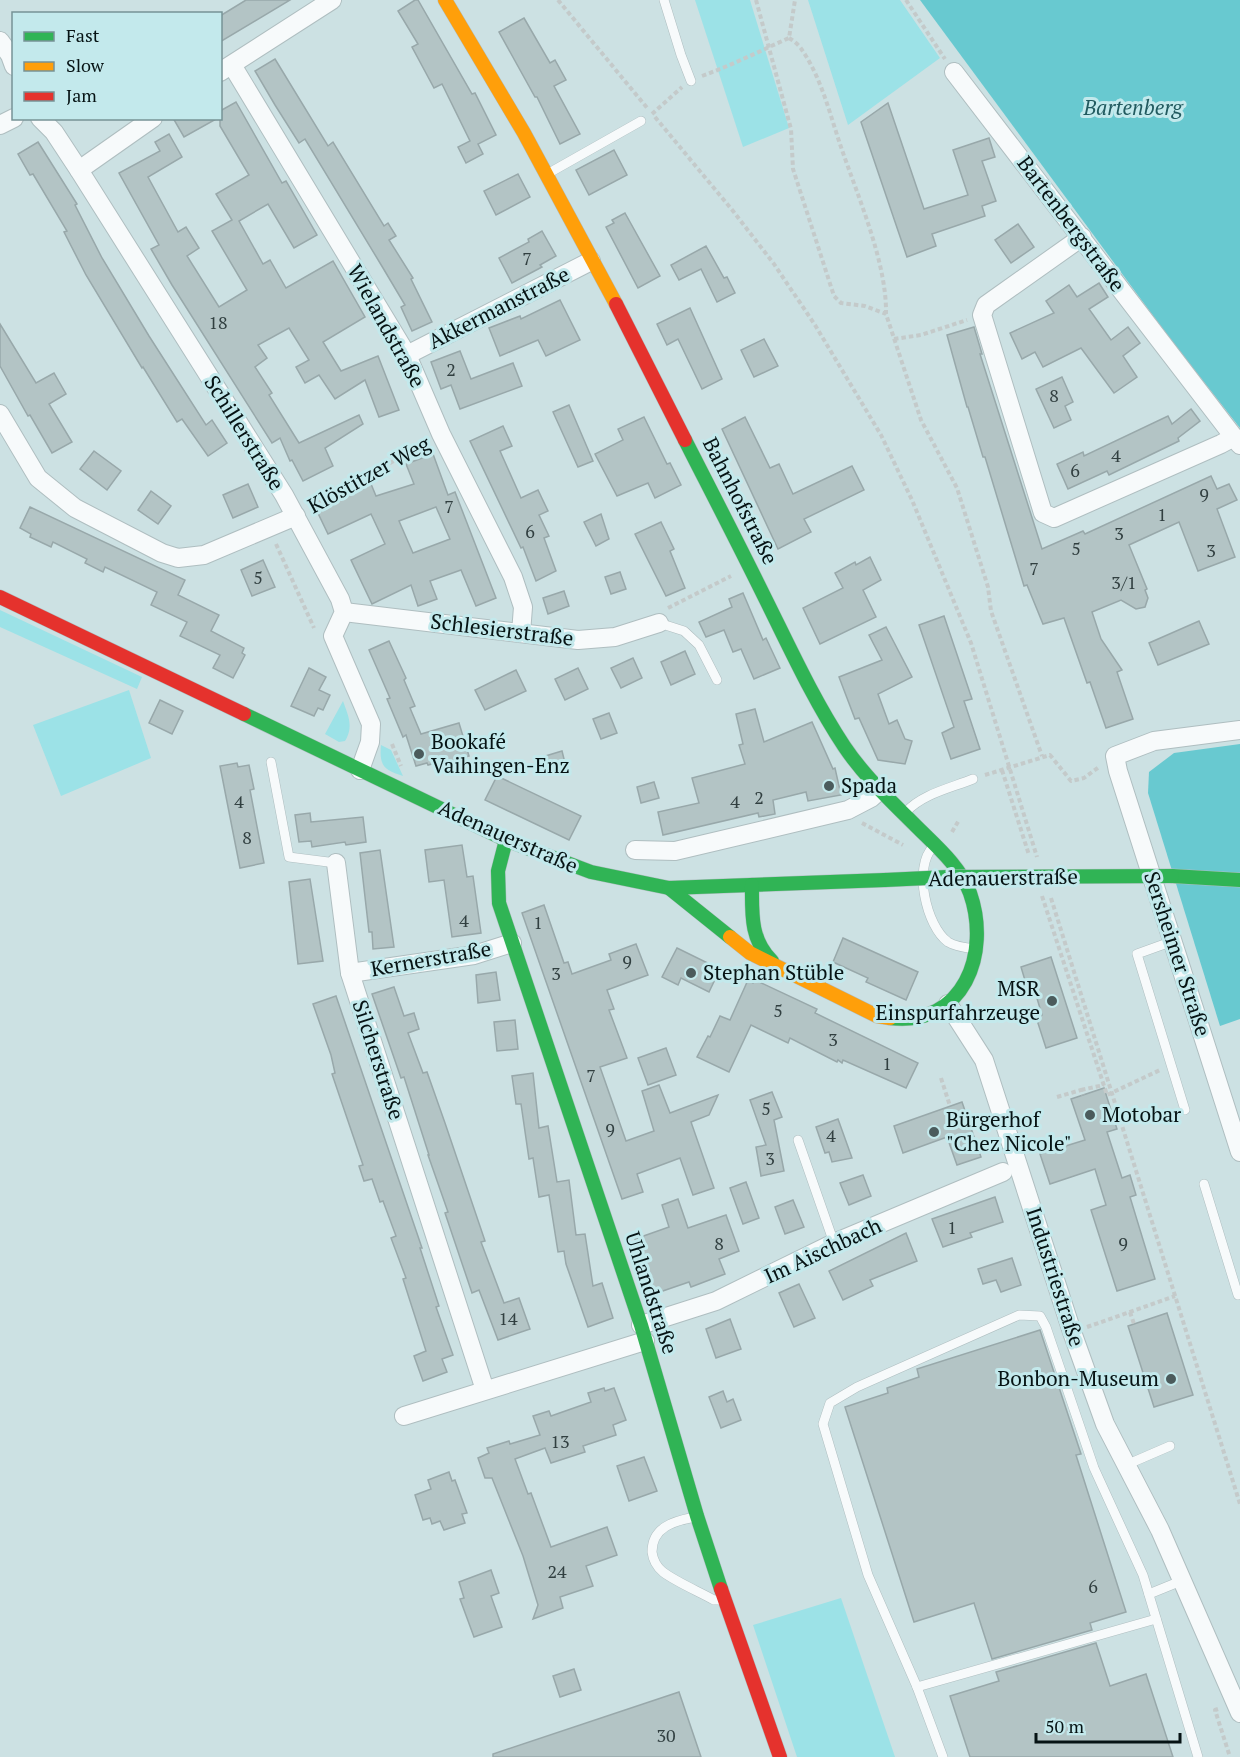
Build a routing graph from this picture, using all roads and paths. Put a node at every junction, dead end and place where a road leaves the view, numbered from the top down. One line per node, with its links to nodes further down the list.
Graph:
1 (332, 0): 12 (street)
2 (445, 0): 20 (main road, Bahnhofstraße)
3 (558, 0): 15 (path)
4 (664, 0): 14 (lane)
5 (756, 0): 10 (path)
6 (795, 0): 8 (path)
7 (906, 0): 13 (path)
8 (789, 38): 10 (path); 23 (path)
9 (0, 41): 11 (street)
10 (770, 46): 14 (path); 23 (path)
11 (12, 62)
12 (226, 68): 26 (street, Wielandstraße)
13 (954, 72): 21 (street, Bartenbergstraße)
14 (691, 81): 15 (path)
15 (652, 113): 18 (path); 43 (path)
16 (42, 120): 19 (street, Schillerstraße)
17 (150, 120): 19 (street)
18 (641, 121): 20 (lane)
19 (79, 170): 30 (street, Schillerstraße)
20 (546, 175): 22 (main road, Bahnhofstraße)
21 (1082, 237): 24 (street); 29 (street, Bartenbergstraße)
22 (591, 261): 26 (street, Akkermanstraße); 47 (main road, Bahnhofstraße)
23 (886, 314): 25 (path)
24 (982, 315): 25 (path); 29 (street)
25 (894, 339): 40 (path)
26 (407, 355): 28 (street, Wielandstraße)
27 (0, 414): 31 (street)
28 (441, 434): 30 (path, Klöstitzer Weg); 37 (street, Wielandstraße)
29 (1237, 441)
30 (296, 516): 31 (street); 34 (street, Schillerstraße)
31 (267, 529): 36 (path)
32 (722, 581): 35 (path)
33 (0, 597): 44 (main road, Adenauerstraße)
34 (344, 612): 37 (street, Schlesierstraße); 44 (street)
35 (659, 623): 37 (street, Schlesierstraße); 38 (lane)
36 (314, 628)
37 (521, 633)
38 (717, 680)
39 (1240, 730): 41 (street)
40 (1042, 756): 41 (path); 43 (path)
41 (1115, 756): 61 (street, Sersheimer Straße)
42 (271, 762): 55 (lane, Silcherstraße)
43 (1009, 767): 45 (path); 54 (path)
44 (360, 770): 50 (main road, Adenauerstraße)
45 (1002, 770): 46 (path); 53 (path)
46 (973, 779): 49 (lane)
47 (880, 790): 48 (street); 49 (main road, Bahnhofstraße)
48 (848, 810): 51 (street); 52 (path)
49 (905, 814): 52 (main road, Bahnhofstraße)
50 (506, 840): 58 (main road, Adenauerstraße); 62 (main road, Uhlandstraße)
51 (635, 850)
52 (931, 850): 63 (main road, Bahnhofstraße); 63 (lane)
53 (1030, 858)
54 (1039, 861)
55 (336, 863): 65 (street, Silcherstraße)
56 (1240, 880): 57 (main road, Adenauerstraße, bridge)
57 (752, 885): 58 (main road, Adenauerstraße); 64 (main road)
58 (669, 888): 64 (main road)
59 (1041, 892): 69 (path)
60 (1049, 894): 70 (path)
61 (1173, 941): 67 (lane); 75 (street, Sersheimer Straße)
62 (512, 943): 65 (street, Kernerstraße); 84 (main road, Uhlandstraße)
63 (977, 949): 66 (main road, Bahnhofstraße)
64 (779, 967): 66 (main road)
65 (350, 974): 85 (street, Silcherstraße)
66 (948, 1004): 83 (street, Industriestraße)
67 (1170, 1065): 70 (path); 73 (lane)
68 (941, 1078): 72 (path)
69 (1104, 1085): 70 (path); 71 (path)
70 (1112, 1094): 80 (path)
71 (1057, 1097)
72 (950, 1106)
73 (1185, 1110)
74 (798, 1140): 78 (lane)
75 (1240, 1152)
76 (1004, 1172): 78 (street, Im Aischbach)
77 (1204, 1184): 79 (lane)
78 (834, 1243): 84 (street, Im Aischbach)
79 (1240, 1294)
80 (1175, 1296): 81 (path); 89 (path)
81 (1130, 1312): 82 (path); 83 (path)
82 (1134, 1324)
83 (1072, 1332): 88 (street, Industriestraße)
84 (643, 1333): 85 (street, Im Aischbach); 90 (main road, Uhlandstraße)
85 (485, 1390): 86 (street, Im Aischbach)
86 (404, 1416)
87 (1170, 1446): 88 (lane)
88 (1126, 1465): 91 (street, Industriestraße)
89 (1240, 1504)
90 (697, 1516): 93 (main road, Uhlandstraße); 93 (lane)
91 (1181, 1581): 92 (lane); 96 (street, Industriestraße)
92 (1149, 1594): 94 (lane); 95 (lane)
93 (724, 1600): 97 (main road, Uhlandstraße)
94 (1156, 1619): 95 (lane); 99 (lane)
95 (917, 1687): 98 (lane)
96 (1238, 1707): 100 (path)
97 (780, 1757)
98 (943, 1757)
99 (1198, 1757)
100 (1230, 1757)

